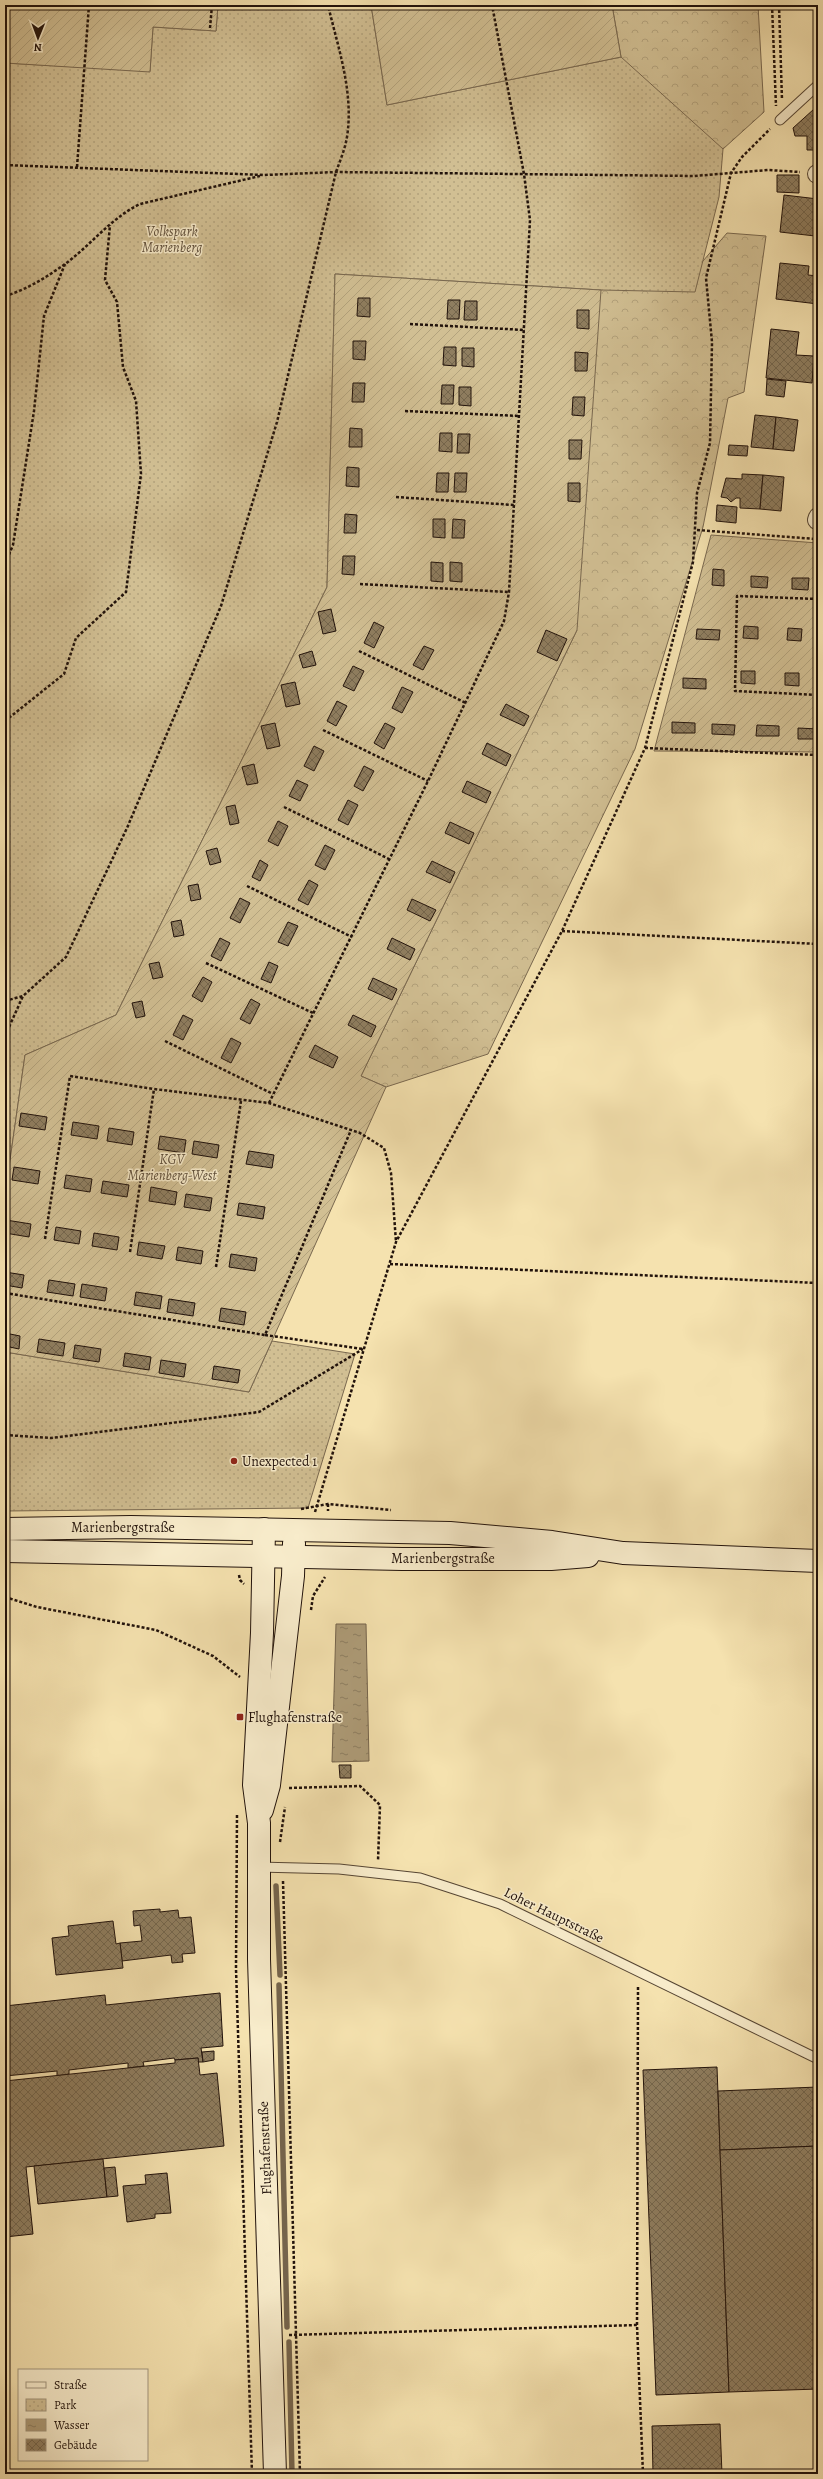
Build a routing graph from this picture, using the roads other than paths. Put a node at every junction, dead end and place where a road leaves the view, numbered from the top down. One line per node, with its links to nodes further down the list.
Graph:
1 (818, 85): 2 (lane)
2 (780, 120)
3 (5, 1529): 4 (main road, Marienbergstraße)
4 (264, 1529): 5 (main road, Marienbergstraße); 8 (main road)
5 (291, 1530): 7 (main road, Marienbergstraße); 9 (main road, Flughafenstraße)
6 (5, 1551): 8 (main road, Marienbergstraße)
7 (623, 1553): 9 (main road, Marienbergstraße); 10 (main road, Marienbergstraße)
8 (263, 1556): 9 (main road, Marienbergstraße); 11 (main road, Flughafenstraße)
9 (295, 1557): 11 (main road, Flughafenstraße)
10 (818, 1561)
11 (259, 1823): 12 (main road, Flughafenstraße)
12 (258, 1867): 13 (lane, Loher Hauptstraße); 14 (main road, Flughafenstraße)
13 (818, 2059)
14 (275, 2474)

